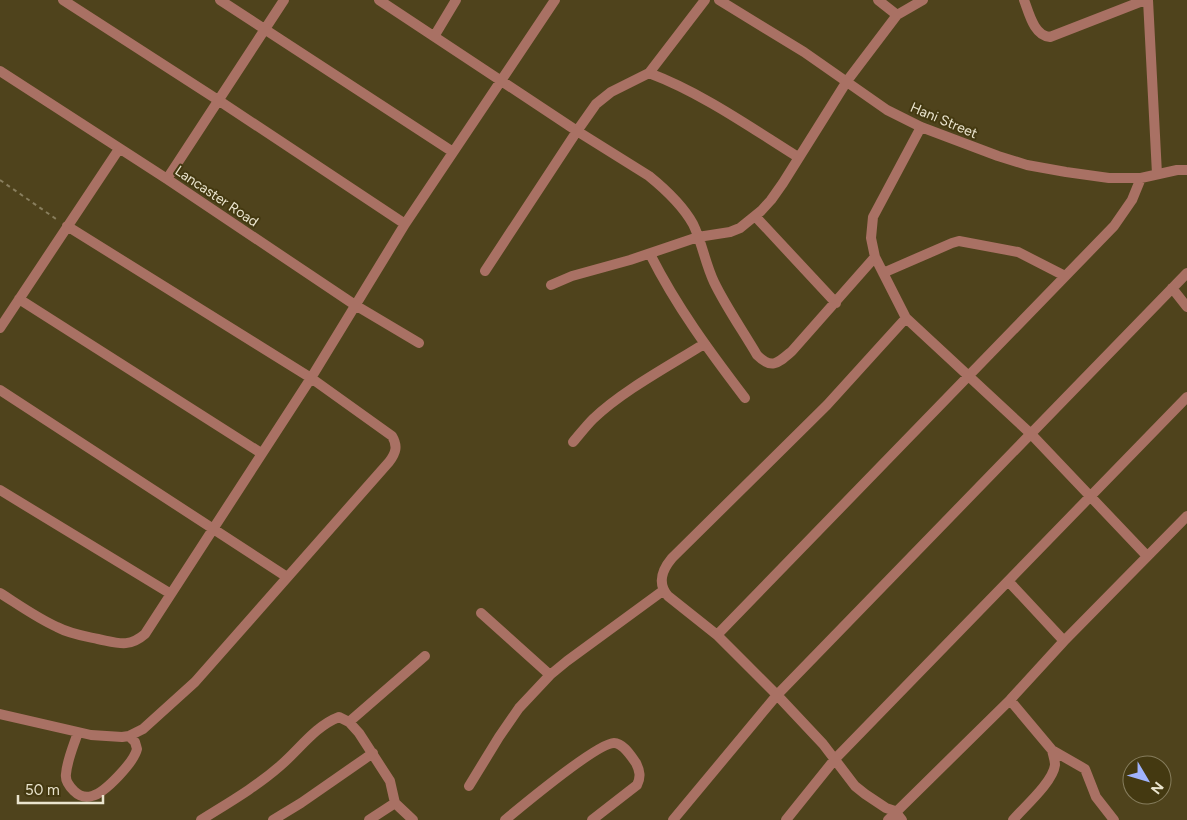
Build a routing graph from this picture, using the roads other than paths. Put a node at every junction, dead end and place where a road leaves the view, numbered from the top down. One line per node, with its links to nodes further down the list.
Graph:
1 (63, 0): 20 (street)
2 (220, 0): 14 (street)
3 (284, 0): 14 (street)
4 (379, 0): 15 (street)
5 (456, 0): 15 (street)
6 (555, 0): 18 (street)
7 (705, 0): 17 (street)
8 (719, 0): 19 (street, Hani Street)
9 (878, 0): 13 (street)
10 (923, 0): 13 (street)
11 (1024, 0): 12 (street)
12 (1147, 0): 27 (street)
13 (897, 15): 19 (street)
14 (266, 30): 20 (street); 24 (street)
15 (435, 35): 18 (street)
16 (0, 71): 23 (street, Lancaster Road)
17 (649, 73): 22 (street); 25 (street)
18 (502, 80): 22 (street); 24 (street)
19 (846, 80): 21 (street, Hani Street); 25 (street)
20 (218, 100): 29 (street); 31 (street)
21 (921, 126): 28 (street, Hani Street); 35 (street)
22 (577, 131): 33 (street); 36 (street)
23 (119, 149): 29 (street, Lancaster Road); 32 (street)
24 (453, 152): 31 (street)
25 (798, 156): 30 (street)
26 (1187, 170): 27 (street, Hani Street)
27 (1157, 174): 28 (street, Hani Street)
28 (1141, 178): 39 (street)
29 (167, 179): 44 (street, Lancaster Road)
30 (755, 216): 33 (street); 43 (street)
31 (405, 224): 44 (street)
32 (67, 226): 42 (street); 51 (street)
33 (698, 237): 34 (street); 43 (street)
34 (650, 254): 40 (street); 49 (street)
35 (876, 257): 37 (street); 43 (street)
36 (485, 271)
37 (883, 273): 39 (street); 46 (street)
38 (1187, 273): 41 (street)
39 (1065, 276): 50 (street)
40 (551, 286)
41 (1172, 288): 45 (street); 55 (street)
42 (19, 299): 47 (street); 57 (street)
43 (836, 303)
44 (355, 305): 48 (street, Lancaster Road); 51 (street)
45 (1187, 307)
46 (906, 318): 50 (street); 65 (street)
47 (0, 328)
48 (419, 343)
49 (704, 344): 54 (street); 56 (street)
50 (969, 376): 55 (street); 69 (street)
51 (311, 378): 57 (street); 63 (street)
52 (0, 390): 61 (street)
53 (1187, 397): 59 (street)
54 (745, 398)
55 (1031, 434): 59 (street); 73 (street)
56 (573, 442)
57 (261, 453): 61 (street)
58 (0, 490): 67 (street)
59 (1091, 496): 62 (street); 64 (street)
60 (1187, 516): 62 (street)
61 (214, 529): 63 (street); 67 (street)
62 (1147, 556): 70 (street)
63 (287, 577): 78 (street)
64 (1009, 582): 70 (street); 81 (street)
65 (664, 590): 69 (street); 72 (street)
66 (0, 593): 67 (street)
67 (171, 594)
68 (481, 613): 72 (street)
69 (717, 635): 73 (street)
70 (1064, 641): 74 (street)
71 (425, 656): 76 (street)
72 (550, 675): 82 (street)
73 (777, 694): 81 (street); 91 (street)
74 (1010, 700): 79 (street); 84 (street)
75 (0, 714): 77 (street)
76 (349, 722): 80 (street); 85 (street)
77 (78, 732): 78 (street); 78 (street)
78 (129, 736)
79 (1052, 750): 95 (street); 96 (street)
80 (373, 753): 83 (street); 86 (street)
81 (835, 758): 84 (street); 92 (street)
82 (469, 786)
83 (395, 803): 87 (street); 88 (street)
84 (895, 811): 93 (street); 94 (street)
85 (201, 820)
86 (272, 820)
87 (369, 820)
88 (414, 820)
89 (505, 820): 90 (street)
90 (592, 820)
91 (673, 820)
92 (786, 820)
93 (888, 820)
94 (902, 820)
95 (1013, 820)
96 (1114, 820)

